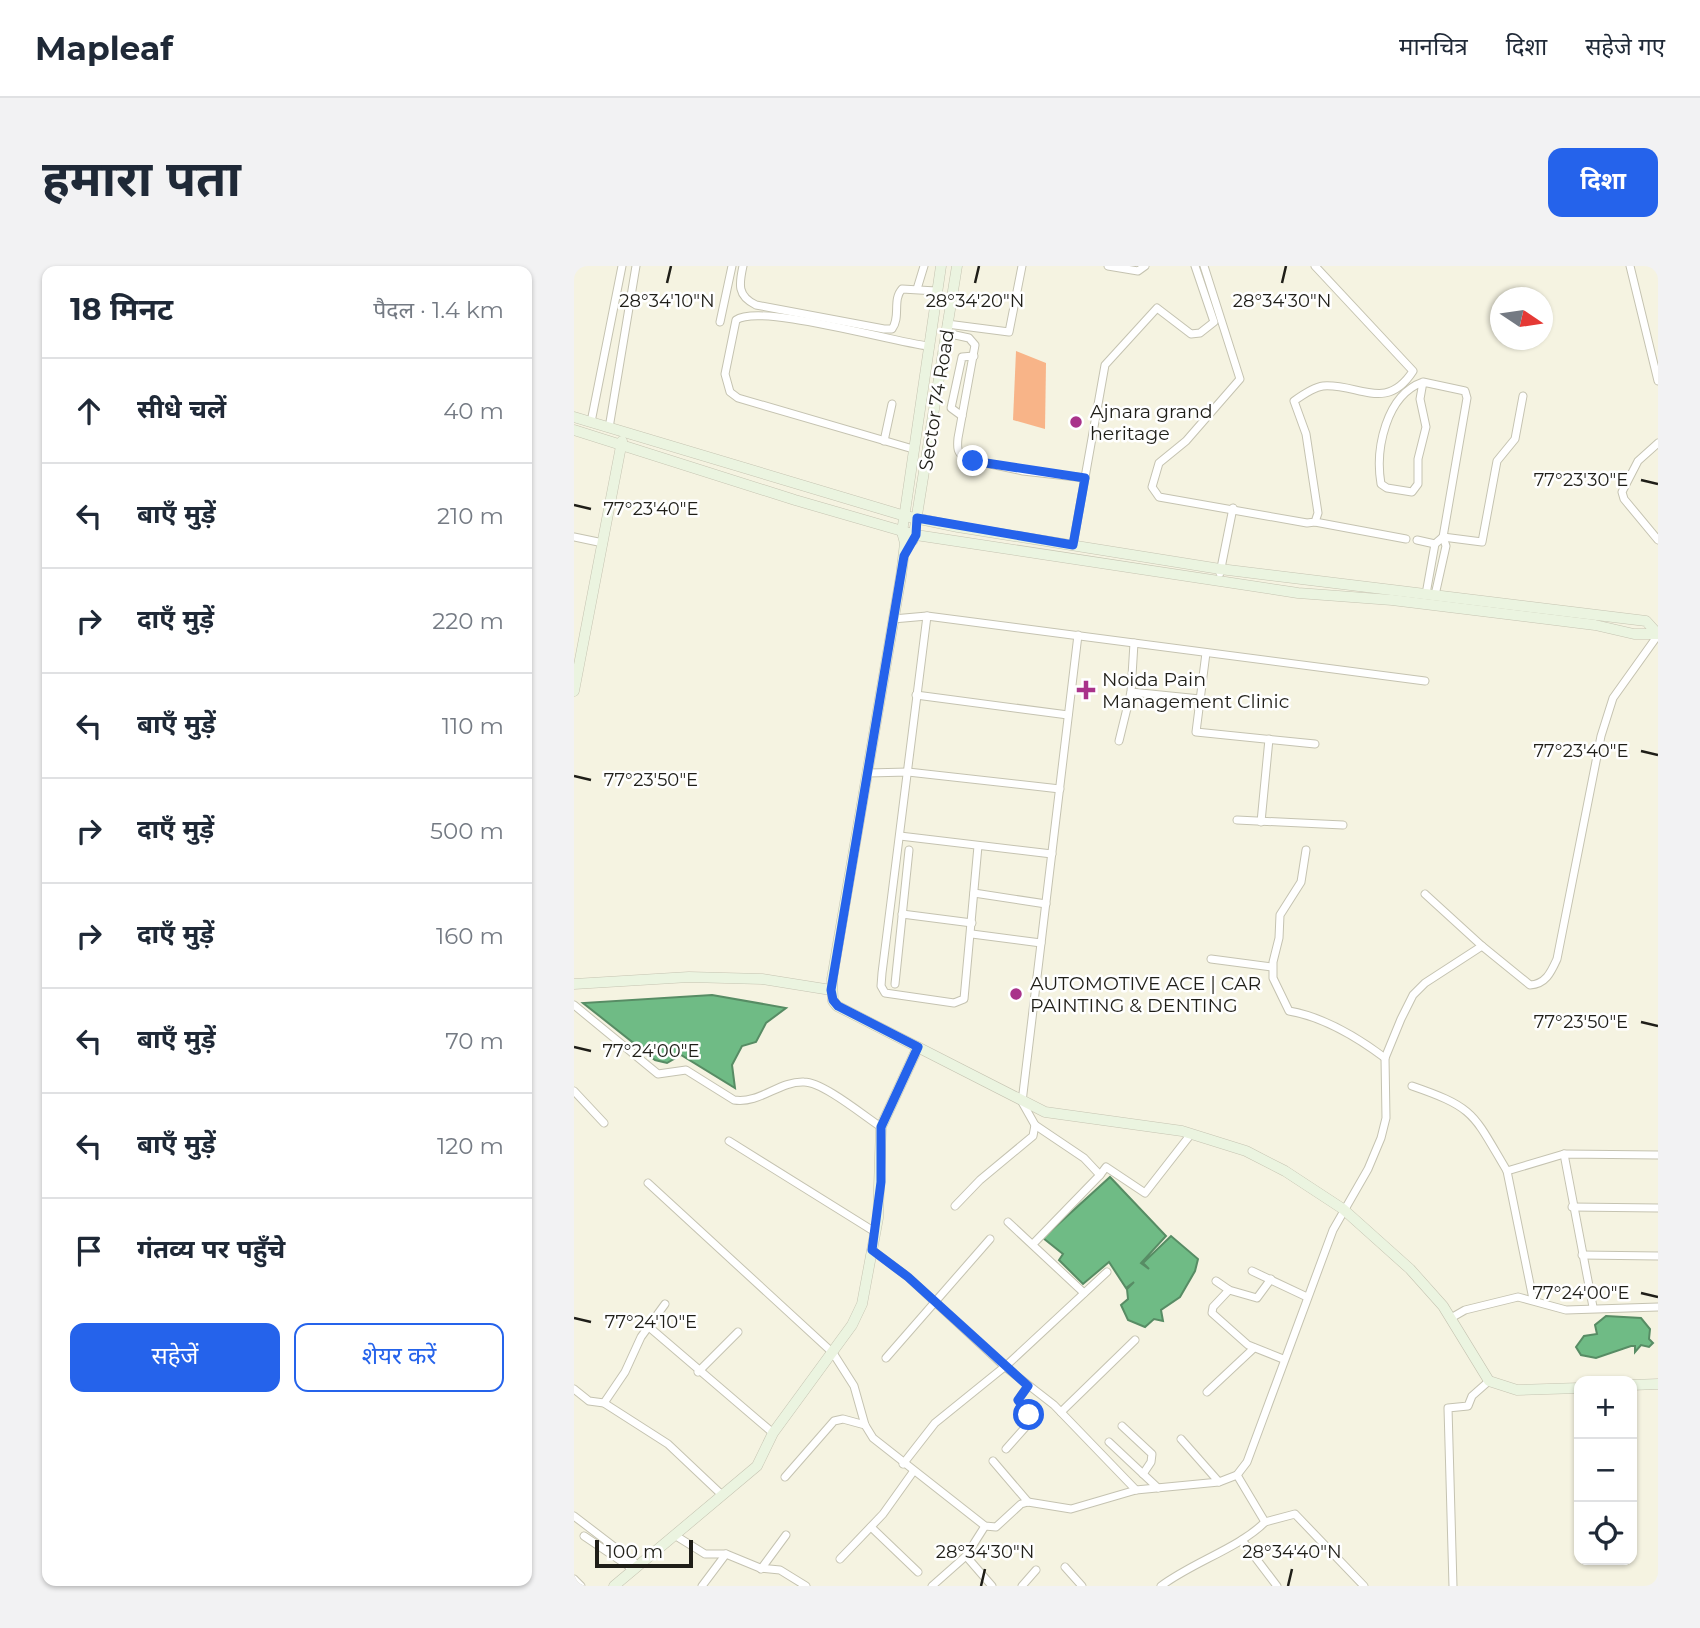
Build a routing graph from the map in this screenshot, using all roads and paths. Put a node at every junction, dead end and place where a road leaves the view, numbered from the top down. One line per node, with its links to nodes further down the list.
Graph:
1 (622, 266): 29 (street)
2 (636, 266): 30 (street)
3 (732, 266): 17 (street)
4 (743, 266): 15 (street)
5 (924, 266): 15 (street)
6 (941, 266): 16 (street, Sector 74 Road)
7 (957, 266): 19 (street, Sector 74 Road)
8 (1022, 266): 18 (street)
9 (1108, 266): 10 (street)
10 (1145, 266)
11 (1195, 266): 37 (street)
12 (1204, 266): 38 (street)
13 (1315, 266): 41 (street)
14 (1630, 266): 23 (street)
15 (916, 289): 16 (street)
16 (936, 291): 21 (street, Sector 74 Road)
17 (720, 322)
18 (970, 328): 19 (street); 20 (street)
19 (947, 329): 20 (street); 40 (street, Sector 74 Road)
20 (969, 338): 22 (street)
21 (928, 346): 33 (street); 36 (street, Sector 74 Road)
22 (974, 356): 27 (street); 27 (street)
23 (1658, 381)
24 (1423, 382): 24 (street); 45 (street)
25 (1523, 396): 45 (street)
26 (892, 404): 33 (street)
27 (962, 416): 37 (street)
28 (574, 417): 29 (street)
29 (591, 422): 30 (street)
30 (609, 428): 32 (street)
31 (574, 430): 35 (street)
32 (624, 432): 35 (street); 39 (street)
33 (884, 440): 36 (street)
34 (1658, 443): 48 (street)
35 (622, 445): 42 (street); 49 (street)
36 (913, 449): 39 (street, Sector 74 Road)
37 (1085, 478): 51 (street)
38 (1233, 508): 41 (street); 53 (street)
39 (905, 516): 40 (street); 42 (street, Sector 74 Road)
40 (917, 518): 43 (street, Sector 74 Road); 51 (street)
41 (1315, 522): 46 (street)
42 (902, 532): 43 (street); 52 (street, Sector 74 Road)
43 (916, 535): 52 (street); 54 (street)
44 (574, 537): 49 (street)
45 (1443, 537): 50 (street); 55 (street)
46 (1406, 539)
47 (1417, 540): 50 (street)
48 (1658, 540)
49 (603, 543): 62 (street)
50 (1435, 544): 55 (street)
51 (1073, 545): 53 (street)
52 (904, 556): 57 (street)
53 (1220, 569): 54 (street); 55 (street)
54 (1219, 580): 59 (street)
55 (1431, 595): 59 (street)
56 (927, 616): 57 (street); 58 (street); 66 (street)
57 (893, 619): 73 (street)
58 (1078, 635): 60 (street); 68 (street)
59 (1658, 635): 91 (street)
60 (1134, 643): 61 (street); 65 (street)
61 (1206, 653): 63 (street); 67 (street)
62 (577, 658): 64 (street)
63 (1425, 681)
64 (574, 691)
65 (1131, 692): 67 (street); 70 (street)
66 (916, 695): 68 (street); 72 (street)
67 (1200, 698): 69 (street)
68 (1068, 715): 74 (street)
69 (1269, 739): 71 (street); 76 (street)
70 (1119, 741)
71 (1315, 744)
72 (908, 772): 73 (street); 74 (street); 78 (street)
73 (868, 773): 96 (street)
74 (1060, 789): 82 (street)
75 (1237, 820): 76 (street)
76 (1261, 822): 77 (street)
77 (1343, 825)
78 (900, 836): 79 (street); 86 (street)
79 (978, 846): 82 (street); 83 (street)
80 (909, 850): 87 (street)
81 (1306, 850): 93 (street)
82 (1052, 854): 85 (street)
83 (974, 893): 85 (street); 88 (street)
84 (1424, 894): 91 (street)
85 (1046, 904): 90 (street)
86 (890, 915): 87 (street); 89 (street)
87 (902, 915): 88 (street); 95 (street)
88 (972, 923): 89 (street)
89 (972, 934): 90 (street)
90 (1041, 943): 102 (street)
91 (1482, 946): 99 (street)
92 (1211, 959): 93 (street)
93 (1272, 967): 99 (street)
94 (574, 984): 96 (street)
95 (895, 984)
96 (831, 990): 98 (street)
97 (574, 1005): 105 (street)
98 (918, 1047): 102 (street); 105 (street)
99 (1385, 1059): 116 (street)
100 (1412, 1086): 110 (street)
101 (574, 1091): 103 (street)
102 (1022, 1102): 104 (street); 106 (street)
103 (604, 1123)
104 (1035, 1125): 111 (street); 113 (street)
105 (881, 1127): 118 (street)
106 (1191, 1133): 111 (street); 116 (street)
107 (729, 1141): 118 (street)
108 (1564, 1154): 109 (street); 110 (street); 114 (street)
109 (1658, 1155)
110 (1507, 1171): 131 (street)
111 (1100, 1175): 120 (street)
112 (648, 1183): 141 (street)
113 (955, 1206)
114 (1573, 1207): 115 (street); 122 (street)
115 (1658, 1208)
116 (1343, 1209): 130 (street); 136 (street)
117 (1008, 1222): 120 (street)
118 (875, 1232): 121 (street)
119 (990, 1239): 132 (street)
120 (1032, 1244): 129 (street)
121 (872, 1250): 132 (street); 141 (street)
122 (1582, 1255): 123 (street); 134 (street)
123 (1658, 1256)
124 (1252, 1271): 126 (street)
125 (1107, 1272): 129 (street)
126 (1271, 1279): 128 (street); 130 (street)
127 (1216, 1281): 128 (street)
128 (1229, 1290): 140 (street)
129 (1084, 1293): 144 (street)
130 (1307, 1297): 143 (street)
131 (1533, 1300): 134 (street); 136 (street)
132 (936, 1302): 142 (street); 144 (street)
133 (665, 1304): 137 (street)
134 (1592, 1307): 135 (street)
135 (1658, 1307)
136 (1451, 1318): 146 (street)
137 (649, 1327): 145 (street); 153 (street)
138 (738, 1332): 145 (street)
139 (1135, 1340): 154 (street)
140 (1254, 1348): 143 (street); 152 (street)
141 (833, 1353): 155 (street); 157 (street)
142 (886, 1358)
143 (1283, 1359): 165 (street)
144 (1004, 1366): 149 (street); 162 (street)
145 (698, 1372): 157 (street)
146 (1489, 1381): 150 (street); 200 (street)
147 (1658, 1384): 148 (street)
148 (1637, 1385)
149 (1028, 1386): 154 (street); 160 (street)
150 (1574, 1388)
151 (574, 1389): 153 (street)
152 (1207, 1392)
153 (604, 1403): 170 (street)
154 (1061, 1412): 169 (street)
155 (865, 1424): 162 (street); 166 (street)
156 (1122, 1426): 164 (street)
157 (773, 1433): 170 (street)
158 (1181, 1439): 167 (street)
159 (1109, 1442): 164 (street)
160 (1006, 1448)
161 (993, 1461): 171 (street)
162 (903, 1464): 163 (street)
163 (913, 1472): 174 (street); 175 (street)
164 (1143, 1474): 168 (street)
165 (1237, 1475): 167 (street); 173 (street)
166 (785, 1477)
167 (1219, 1482): 168 (street)
168 (1158, 1488): 169 (street)
169 (1136, 1490): 171 (street)
170 (722, 1495): 178 (street)
171 (1028, 1502): 175 (street)
172 (574, 1516): 183 (street)
173 (1265, 1522): 179 (street); 199 (street)
174 (871, 1527): 182 (street); 187 (street)
175 (985, 1527): 181 (street)
176 (786, 1535): 185 (street)
177 (584, 1536): 183 (street)
178 (676, 1536): 180 (street); 183 (street)
179 (1242, 1540): 197 (street); 198 (street)
180 (726, 1554): 185 (street); 191 (street)
181 (966, 1556): 193 (street); 194 (street)
182 (840, 1559)
183 (635, 1567): 190 (street)
184 (1065, 1567): 196 (street)
185 (761, 1569): 192 (street)
186 (1036, 1570): 195 (street)
187 (918, 1572)
188 (574, 1579): 189 (street)
189 (581, 1586)
190 (614, 1586)
191 (702, 1586)
192 (806, 1586)
193 (932, 1586)
194 (992, 1586)
195 (1023, 1586)
196 (1082, 1586)
197 (1161, 1586)
198 (1277, 1586)
199 (1364, 1586)
200 (1453, 1586)

